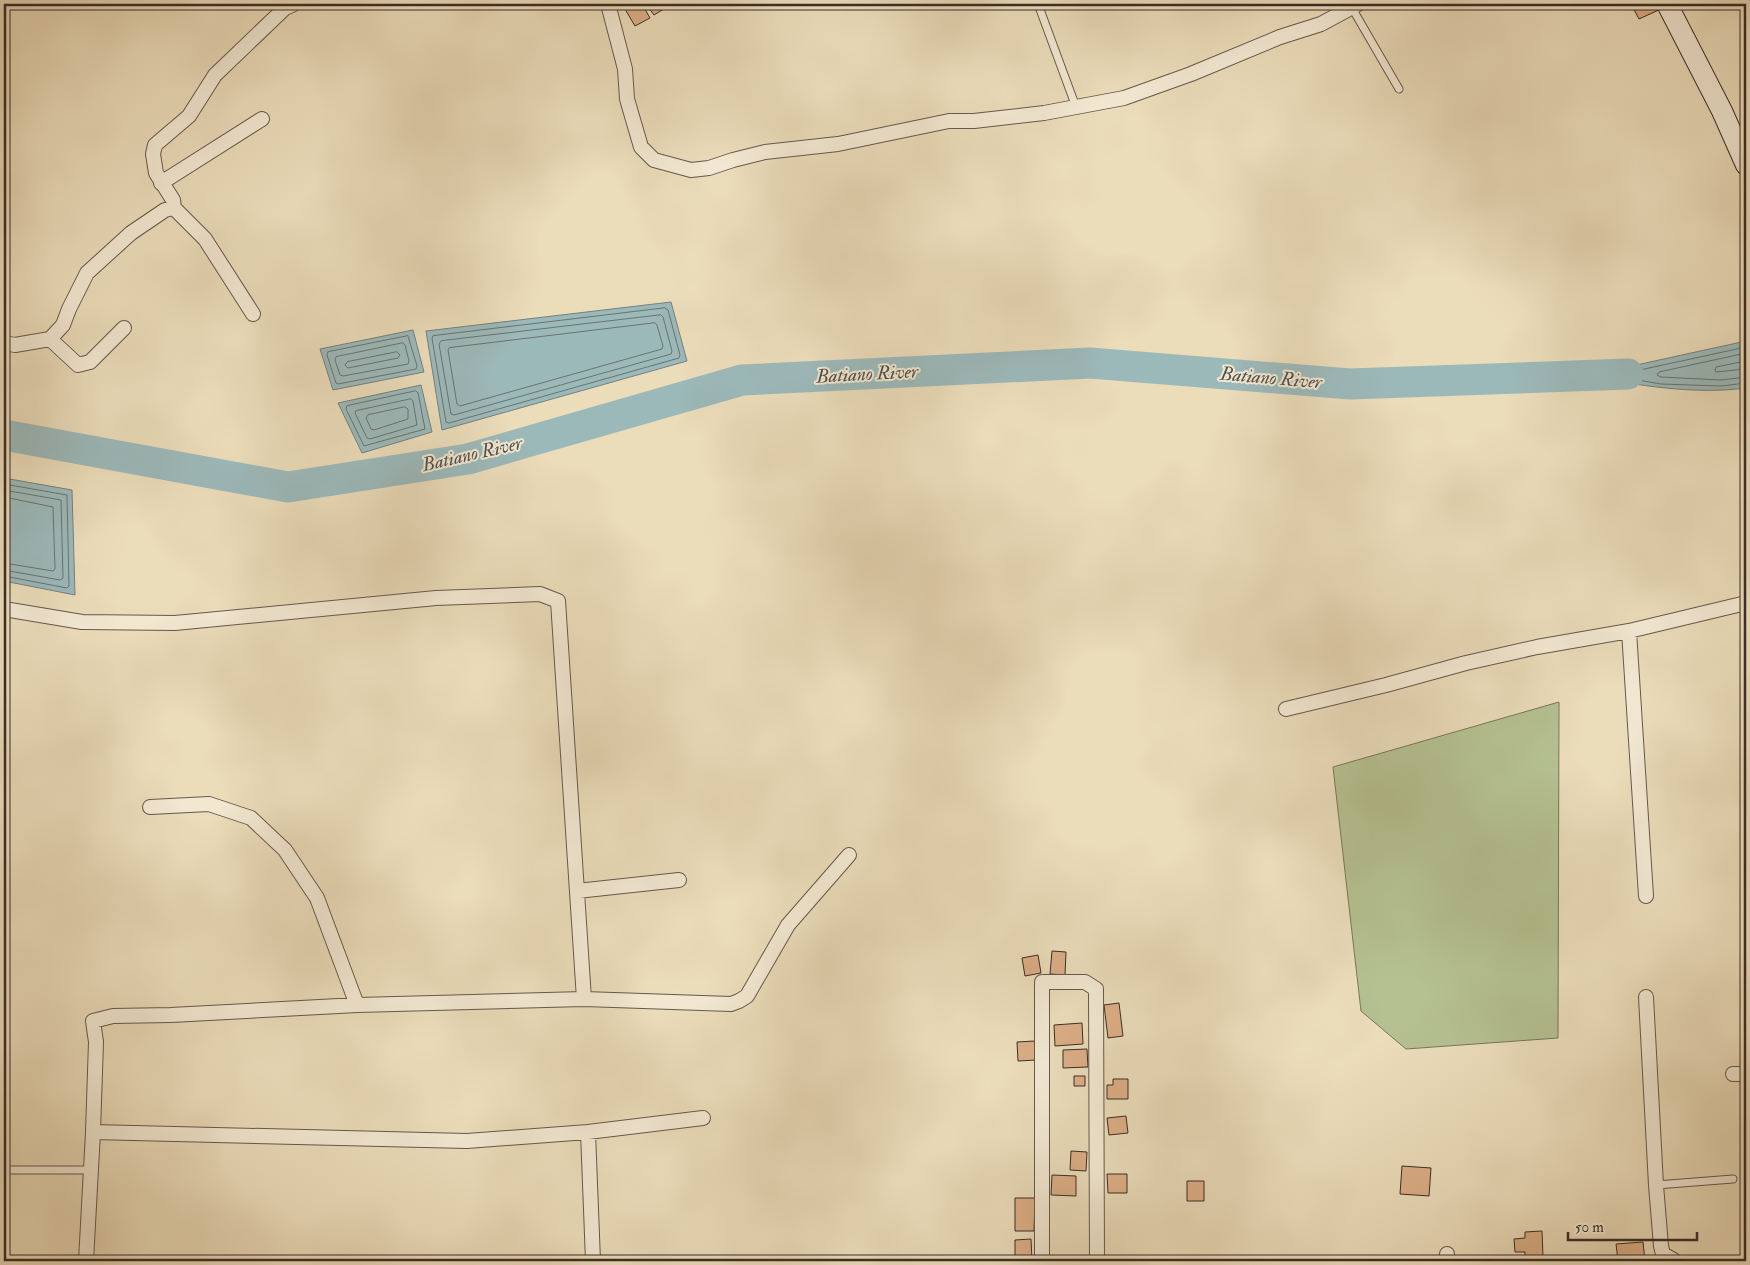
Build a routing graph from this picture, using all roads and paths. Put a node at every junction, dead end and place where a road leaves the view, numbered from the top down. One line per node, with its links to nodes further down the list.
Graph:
1 (608, 4): 7 (street)
2 (1038, 4): 7 (lane)
3 (1667, 4): 9 (street)
4 (288, 5): 10 (street)
5 (1355, 6): 6 (lane); 7 (street)
6 (1398, 89)
7 (1076, 108)
8 (262, 118): 10 (street)
9 (1746, 165)
10 (161, 183): 11 (street)
11 (174, 208): 12 (street); 14 (street)
12 (253, 314)
13 (124, 328): 14 (street)
14 (50, 339): 15 (street)
15 (4, 343)
16 (1746, 603): 18 (street)
17 (4, 609): 23 (street)
18 (1630, 632): 19 (street); 24 (street)
19 (1286, 709)
20 (150, 807): 27 (street)
21 (849, 855): 26 (street)
22 (679, 880): 23 (street)
23 (576, 891): 26 (street)
24 (1646, 896)
25 (1646, 997): 34 (street)
26 (584, 999): 27 (street)
27 (357, 1005): 29 (street)
28 (703, 1118): 30 (street)
29 (94, 1132): 30 (street); 32 (street)
30 (588, 1132): 36 (street)
31 (4, 1170): 32 (lane)
32 (91, 1170): 35 (street)
33 (1733, 1179): 34 (lane)
34 (1656, 1185): 39 (street)
35 (86, 1261)
36 (593, 1261)
37 (1042, 1261): 38 (street)
38 (1097, 1261)
39 (1675, 1261)

